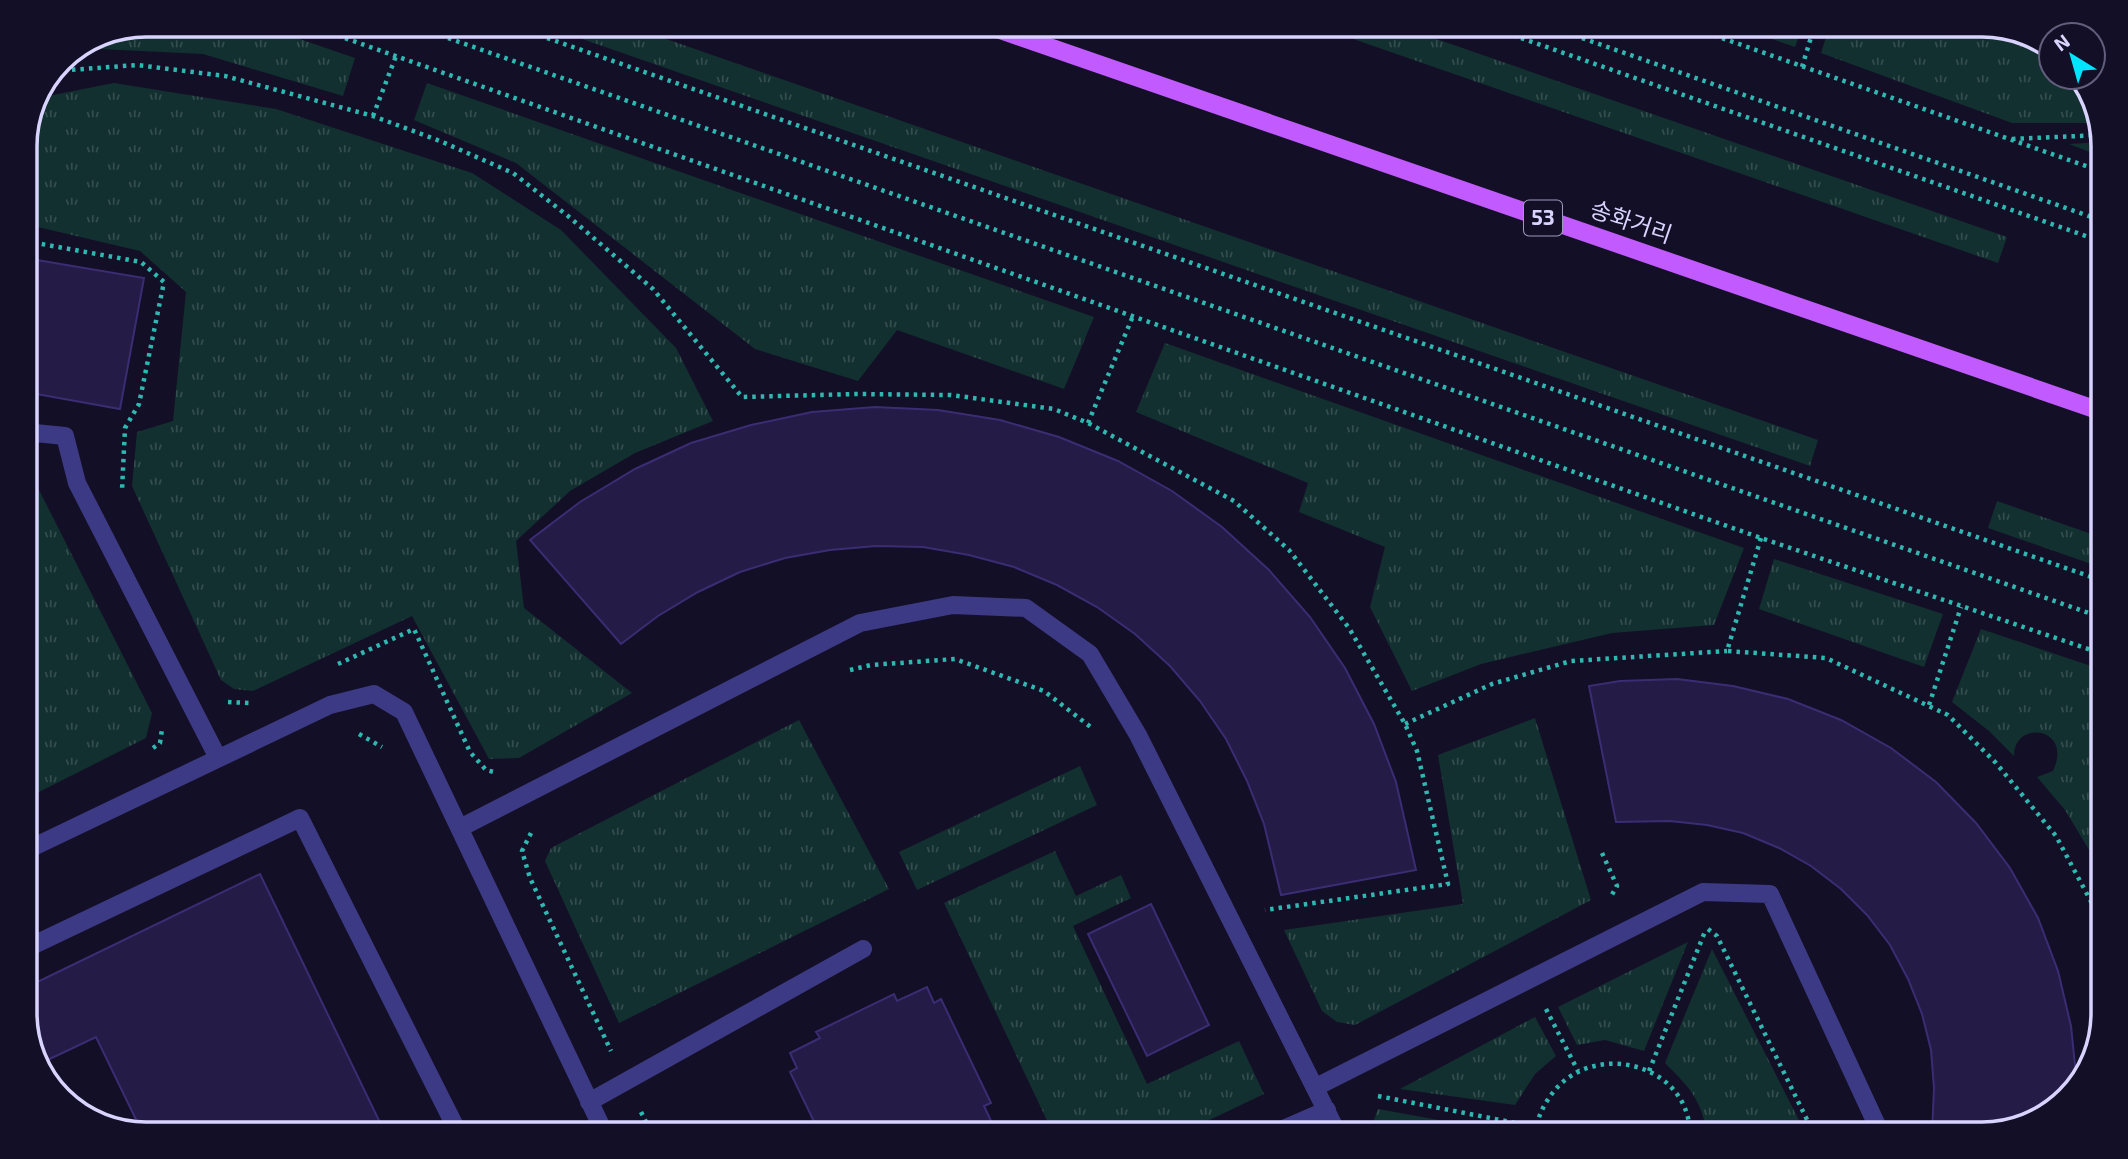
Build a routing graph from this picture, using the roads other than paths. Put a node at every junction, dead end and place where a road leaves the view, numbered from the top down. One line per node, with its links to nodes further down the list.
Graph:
1 (1021, 37): 2 (main road, 송화거리 / 53)
2 (2091, 408)
3 (37, 433): 4 (street)
4 (218, 758): 5 (street); 6 (street)
5 (460, 828): 9 (street); 10 (street)
6 (37, 845)
7 (37, 943): 12 (street)
8 (863, 949): 10 (street)
9 (1316, 1087): 11 (street); 16 (street)
10 (589, 1102): 13 (street)
11 (1327, 1110): 14 (street); 15 (street)
12 (452, 1122)
13 (599, 1122)
14 (1301, 1122)
15 (1332, 1122)
16 (1875, 1122)

